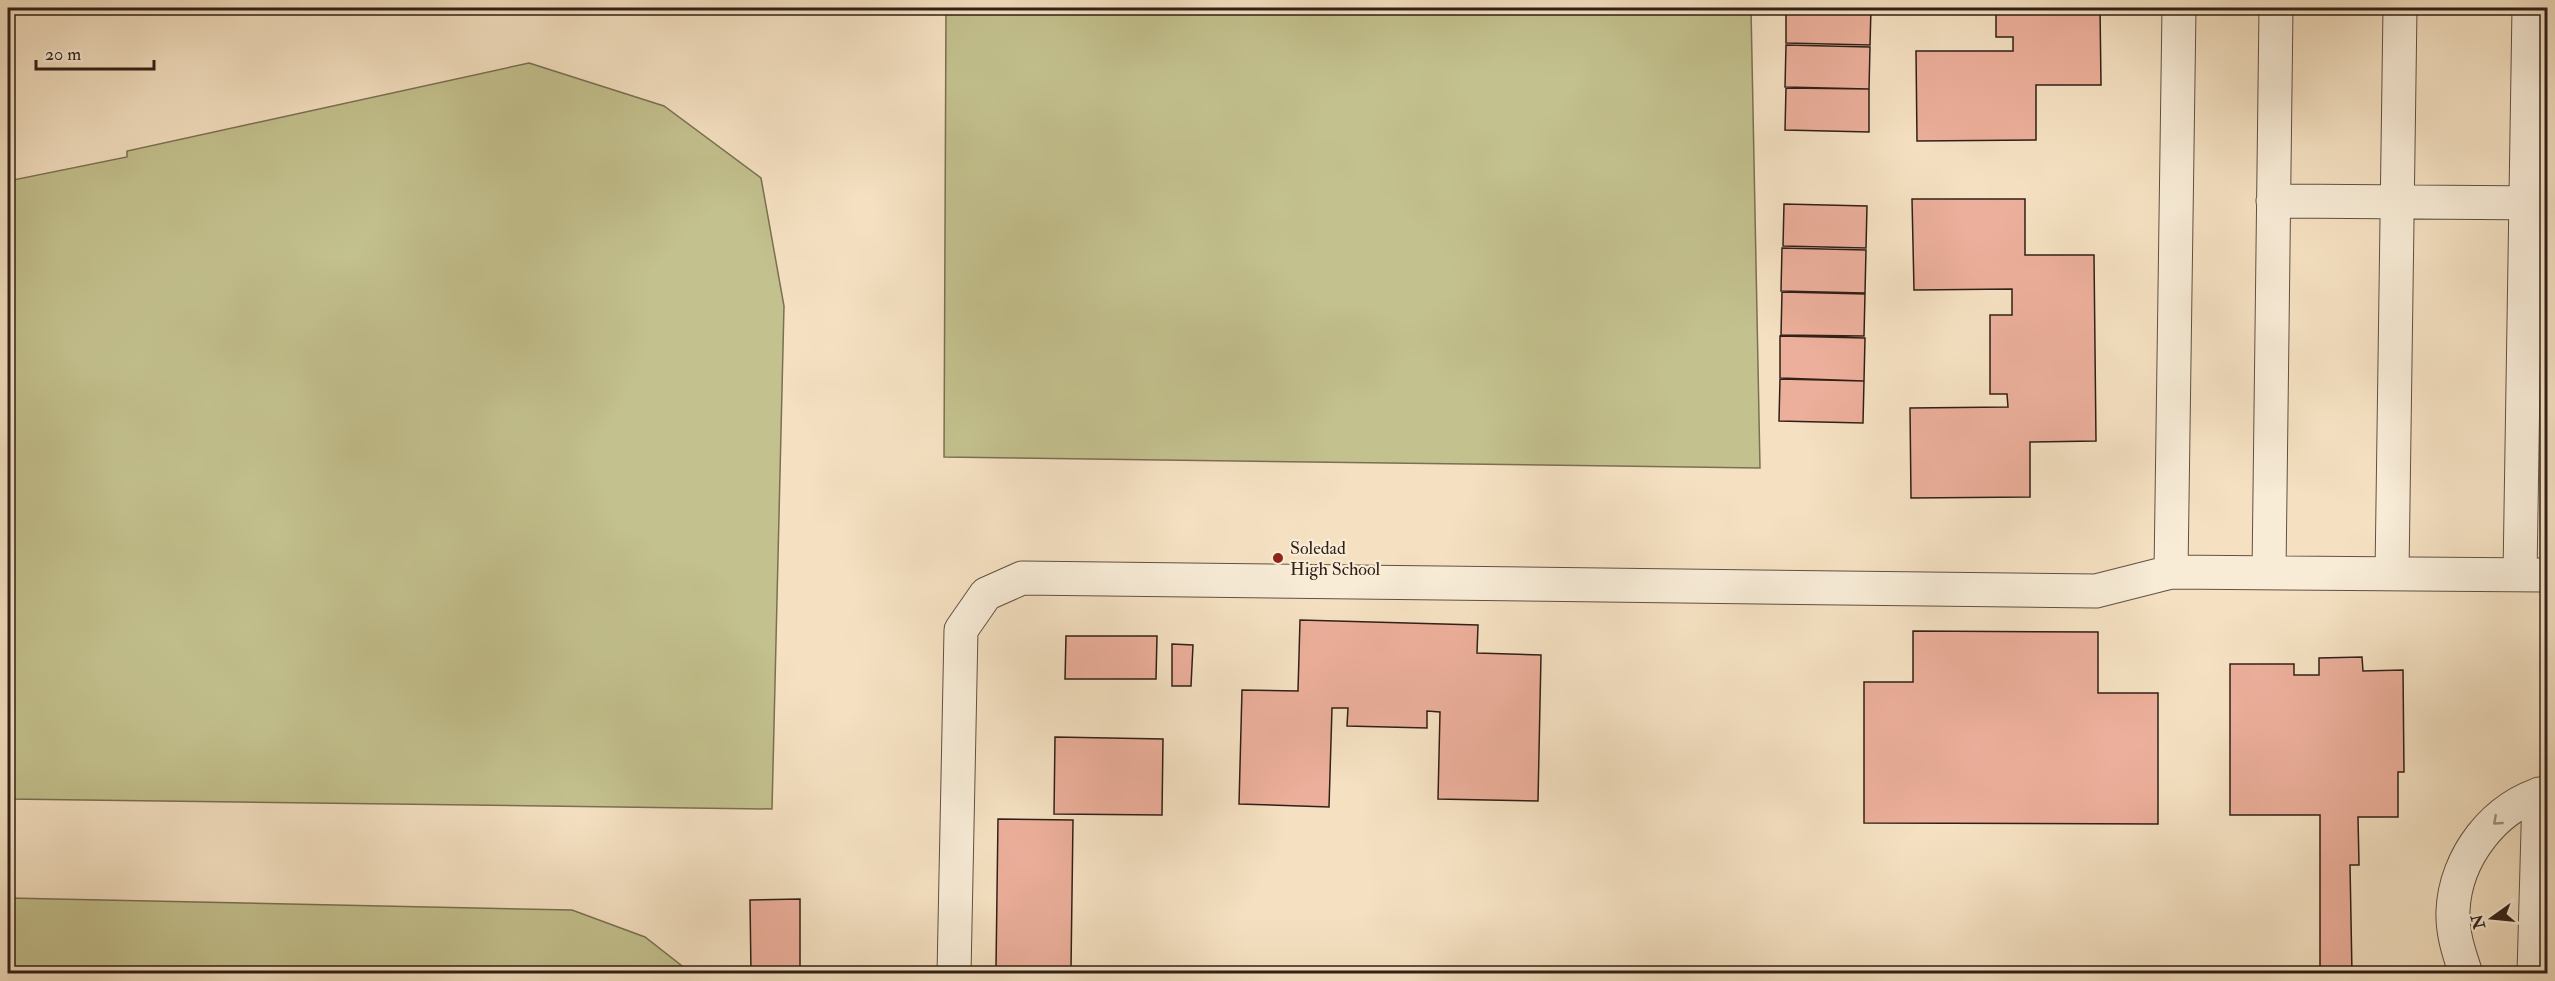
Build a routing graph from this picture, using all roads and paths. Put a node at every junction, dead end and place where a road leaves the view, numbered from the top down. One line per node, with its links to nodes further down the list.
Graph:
1 (2179, 8): 8 (lane)
2 (2276, 8): 5 (lane)
3 (2400, 8): 6 (lane)
4 (2529, 8): 7 (lane)
5 (2273, 201): 6 (lane); 9 (lane)
6 (2397, 202): 7 (lane); 10 (lane)
7 (2537, 203): 11 (lane)
8 (2171, 572): 9 (lane); 13 (lane)
9 (2269, 573): 10 (lane)
10 (2392, 574): 11 (lane)
11 (2534, 575)
12 (2543, 793): 14 (lane, one-way to 14); 15 (lane)
13 (954, 974)
14 (2466, 974)
15 (2534, 974)

